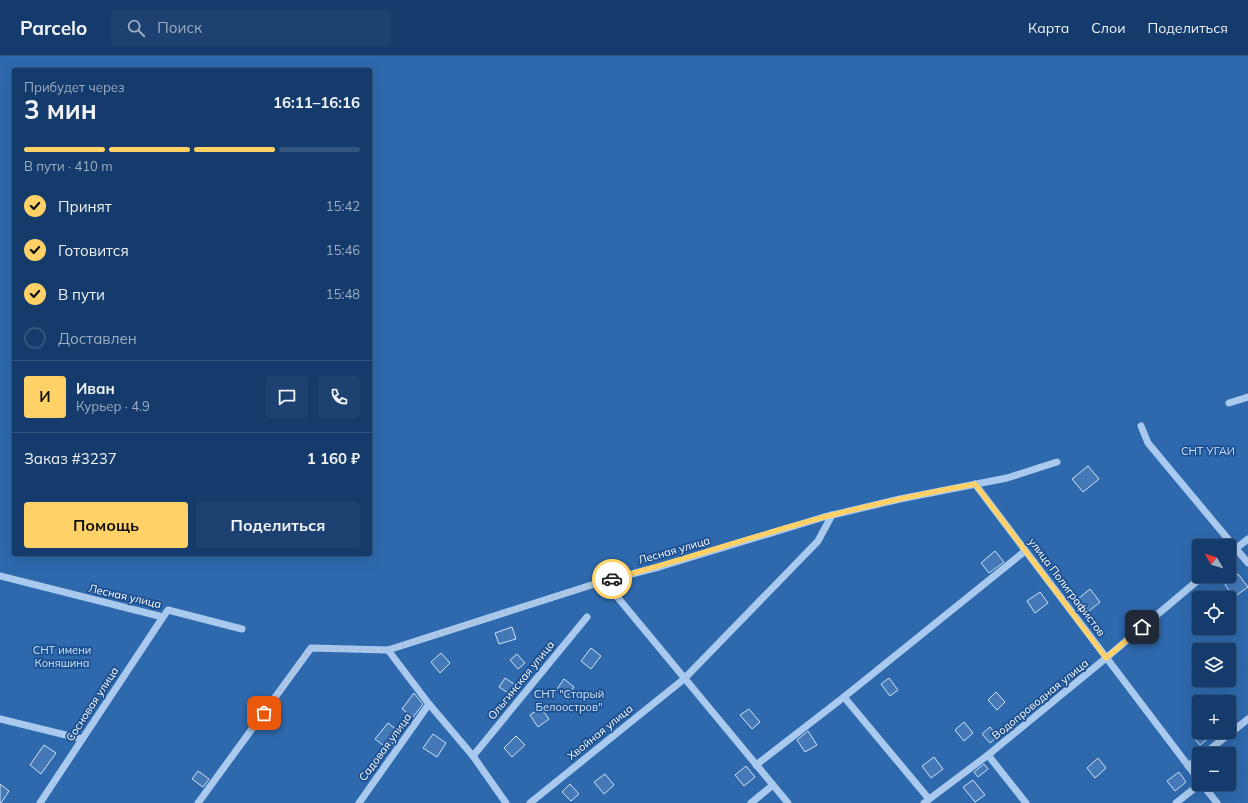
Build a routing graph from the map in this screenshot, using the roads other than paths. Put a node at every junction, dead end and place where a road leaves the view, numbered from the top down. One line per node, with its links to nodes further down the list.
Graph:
1 (1248, 397): 2 (street)
2 (1229, 403)
3 (1141, 426): 7 (street)
4 (1057, 462): 5 (street, Лесная улица)
5 (975, 484): 6 (street, Лесная улица); 10 (street, улица Полиграфистов)
6 (832, 515): 13 (street, Лесная улица); 20 (street, Хвойная улица)
7 (1228, 539)
8 (1248, 539): 9 (street)
9 (1236, 548): 11 (street)
10 (1025, 551): 19 (street, улица Полиграфистов); 21 (street)
11 (1248, 563)
12 (0, 576): 15 (street, Лесная улица)
13 (604, 581): 18 (street, Лесная улица); 20 (street)
14 (1195, 583): 19 (street, Водопроводная улица)
15 (163, 617): 17 (street, Лесная улица); 25 (street, Сосновая улица)
16 (587, 617): 28 (street, Ольгинская улица)
17 (242, 629)
18 (388, 650): 22 (street); 38 (street, Лесная улица)
19 (1106, 658): 27 (street, Водопроводная улица); 31 (street, улица Полиграфистов)
20 (684, 679): 30 (street); 41 (street, Хвойная улица)
21 (844, 697): 30 (street); 36 (street)
22 (429, 704): 28 (street); 39 (street, Садовая улица)
23 (0, 719): 25 (street)
24 (1248, 719): 26 (street)
25 (82, 739): 37 (street, Сосновая улица)
26 (1213, 747)
27 (988, 755): 36 (street, Водопроводная улица); 44 (street)
28 (473, 756): 40 (street)
29 (1192, 763): 31 (street)
30 (756, 765): 33 (street)
31 (1188, 766): 32 (street, улица Полиграфистов)
32 (1192, 771)
33 (773, 785): 42 (street); 43 (street)
34 (1192, 791): 45 (street)
35 (1207, 791): 46 (street)
36 (927, 801)
37 (40, 803)
38 (198, 803)
39 (359, 803)
40 (506, 803)
41 (530, 803)
42 (752, 803)
43 (788, 803)
44 (1026, 803)
45 (1176, 803)
46 (1217, 803)

